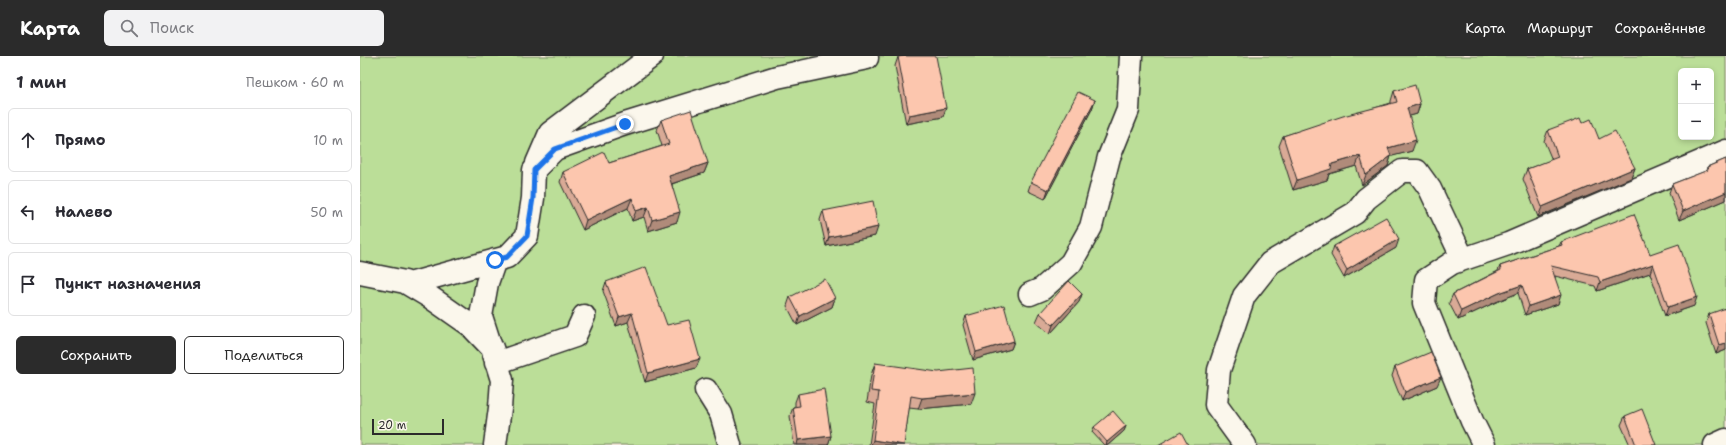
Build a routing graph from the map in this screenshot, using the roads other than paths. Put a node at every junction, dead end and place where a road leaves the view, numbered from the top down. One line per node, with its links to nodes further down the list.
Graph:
1 (652, 56): 5 (street)
2 (1131, 56): 10 (street)
3 (867, 58): 5 (street)
4 (1726, 151): 6 (street)
5 (534, 170): 7 (street)
6 (1463, 259): 17 (street); 18 (street)
7 (495, 260): 9 (street); 12 (street)
8 (360, 272): 9 (street)
9 (409, 284): 12 (street)
10 (1030, 294)
11 (584, 316): 12 (street)
12 (494, 355): 15 (street)
13 (706, 390): 16 (street)
14 (1726, 440): 19 (street)
15 (495, 445)
16 (730, 445)
17 (1245, 445)
18 (1484, 445)
19 (1716, 445)

